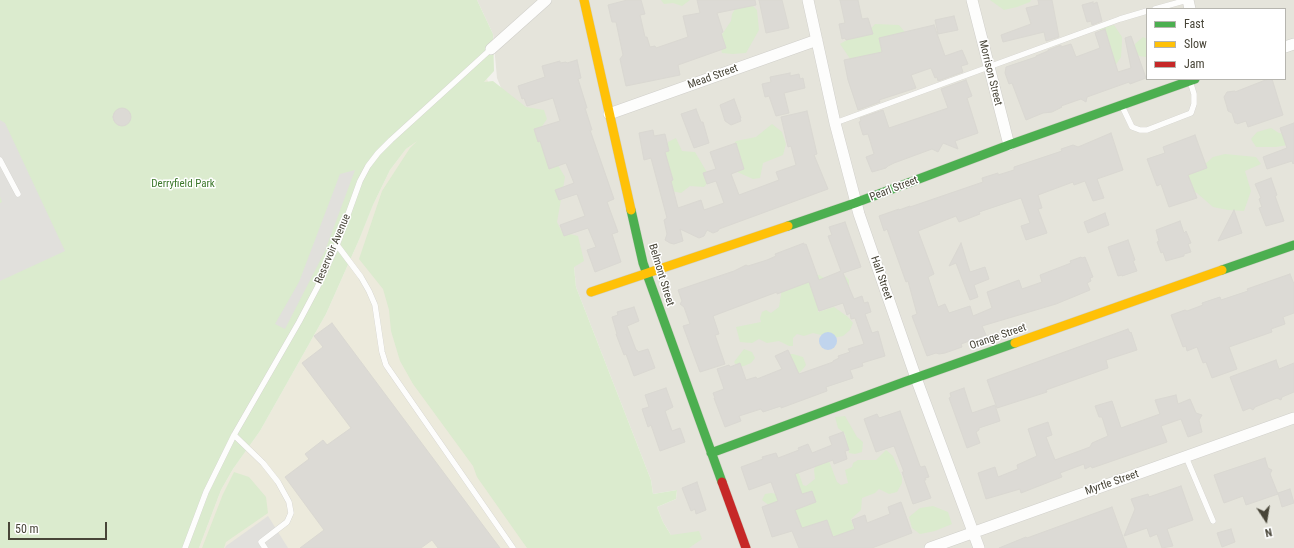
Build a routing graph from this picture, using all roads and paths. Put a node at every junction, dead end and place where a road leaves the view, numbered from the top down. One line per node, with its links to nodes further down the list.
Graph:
1 (546, 0): 9 (street, Reservoir Avenue)
2 (584, 0): 13 (street, Belmont Street)
3 (808, 0): 8 (street, Hall Street)
4 (972, 0): 10 (street, Morrison Street)
5 (1188, 0): 6 (lane)
6 (1160, 8)
7 (1146, 11): 10 (lane)
8 (817, 40): 13 (street, Mead Street); 14 (street, Hall Street)
9 (491, 49): 19 (lane, Reservoir Avenue)
10 (988, 67): 14 (lane); 15 (street, Morrison Street)
11 (1192, 80): 12 (street, Pearl Street); 12 (lane)
12 (1122, 105): 15 (street, Pearl Street)
13 (610, 114): 21 (street, Belmont Street)
14 (835, 123): 18 (street, Hall Street)
15 (1009, 145): 18 (street, Pearl Street)
16 (0, 160): 17 (lane)
17 (18, 194)
18 (855, 203): 21 (street, Pearl Street); 23 (street, Hall Street)
19 (337, 244): 25 (lane, Reservoir Avenue); 32 (lane)
20 (1294, 245): 23 (street, Orange Street)
21 (647, 274): 22 (street, Pearl Street); 26 (street, Belmont Street)
22 (591, 292)
23 (916, 378): 26 (street, Orange Street); 29 (street, Hall Street)
24 (1294, 418): 27 (street, Myrtle Street)
25 (234, 435): 30 (lane, Reservoir Avenue); 31 (lane)
26 (712, 453): 33 (street, Belmont Street)
27 (1186, 457): 28 (lane); 29 (street, Myrtle Street)
28 (1213, 521)
29 (973, 532): 34 (street, Myrtle Street); 35 (street, Hall Street)
30 (184, 548)
31 (265, 548)
32 (513, 548)
33 (746, 548)
34 (930, 548)
35 (979, 548)

